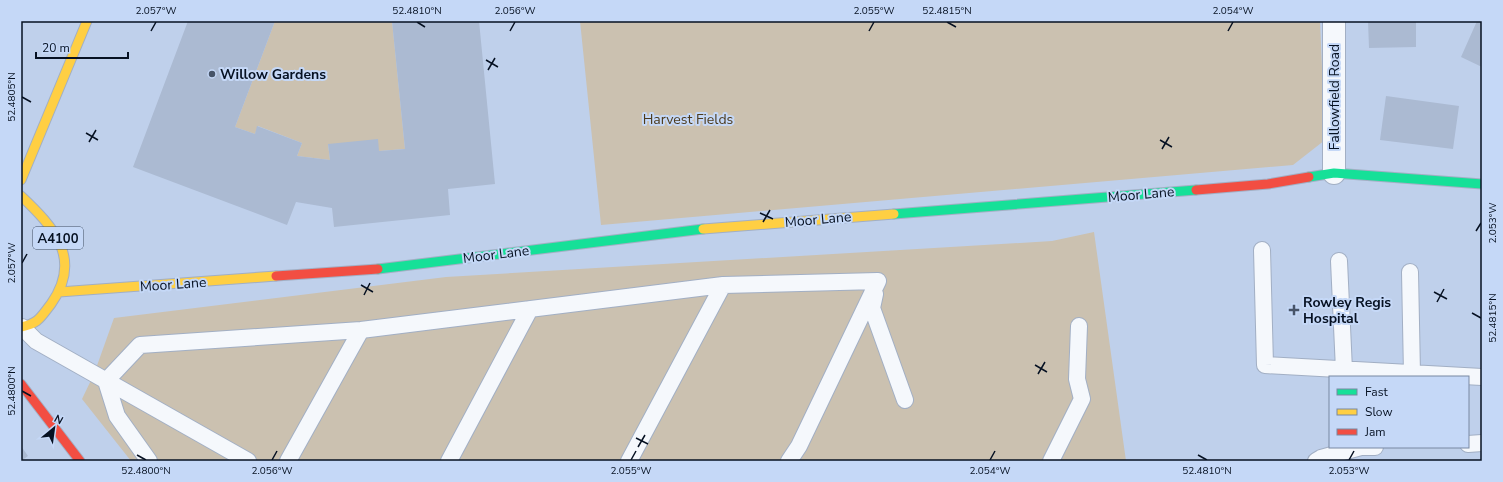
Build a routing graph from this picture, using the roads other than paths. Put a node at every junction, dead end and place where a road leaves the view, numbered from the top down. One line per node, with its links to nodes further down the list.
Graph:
1 (87, 21): 4 (street)
2 (1334, 21): 3 (street, Fallowfield Road)
3 (1334, 173): 5 (street, Moor Lane); 12 (street, Moor Lane)
4 (21, 180)
5 (1482, 184)
6 (21, 196): 12 (street, A4100)
7 (1262, 250): 17 (lane)
8 (1338, 261): 17 (lane)
9 (1410, 272): 18 (lane)
10 (878, 281): 11 (lane); 24 (lane); 34 (lane)
11 (723, 285): 13 (lane); 33 (lane)
12 (59, 292): 15 (street, A4100)
13 (530, 309): 16 (lane); 32 (lane)
14 (1079, 326): 35 (lane)
15 (22, 327): 22 (lane)
16 (361, 330): 22 (lane); 31 (lane)
17 (1344, 370): 18 (lane)
18 (1412, 374): 19 (lane)
19 (1459, 376)
20 (1469, 376): 21 (lane)
21 (1482, 377)
22 (106, 381): 29 (lane); 30 (lane)
23 (21, 384): 28 (street)
24 (905, 400)
25 (1482, 443): 26 (lane)
26 (1469, 444)
27 (1361, 448): 36 (lane)
28 (80, 461)
29 (149, 461)
30 (248, 461)
31 (288, 461)
32 (449, 461)
33 (628, 461)
34 (789, 461)
35 (1051, 461)
36 (1316, 461)

